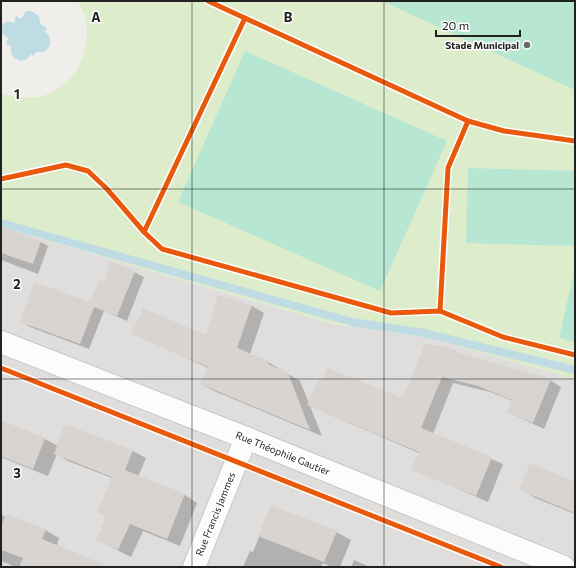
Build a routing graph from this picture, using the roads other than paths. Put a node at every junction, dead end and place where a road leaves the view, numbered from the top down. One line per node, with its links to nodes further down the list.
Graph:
1 (1, 342): 2 (street, Rue Théophile Gautier)
2 (246, 438): 3 (street, Rue Francis Jammes); 4 (street, Rue Théophile Gautier)
3 (194, 567)
4 (564, 567)

